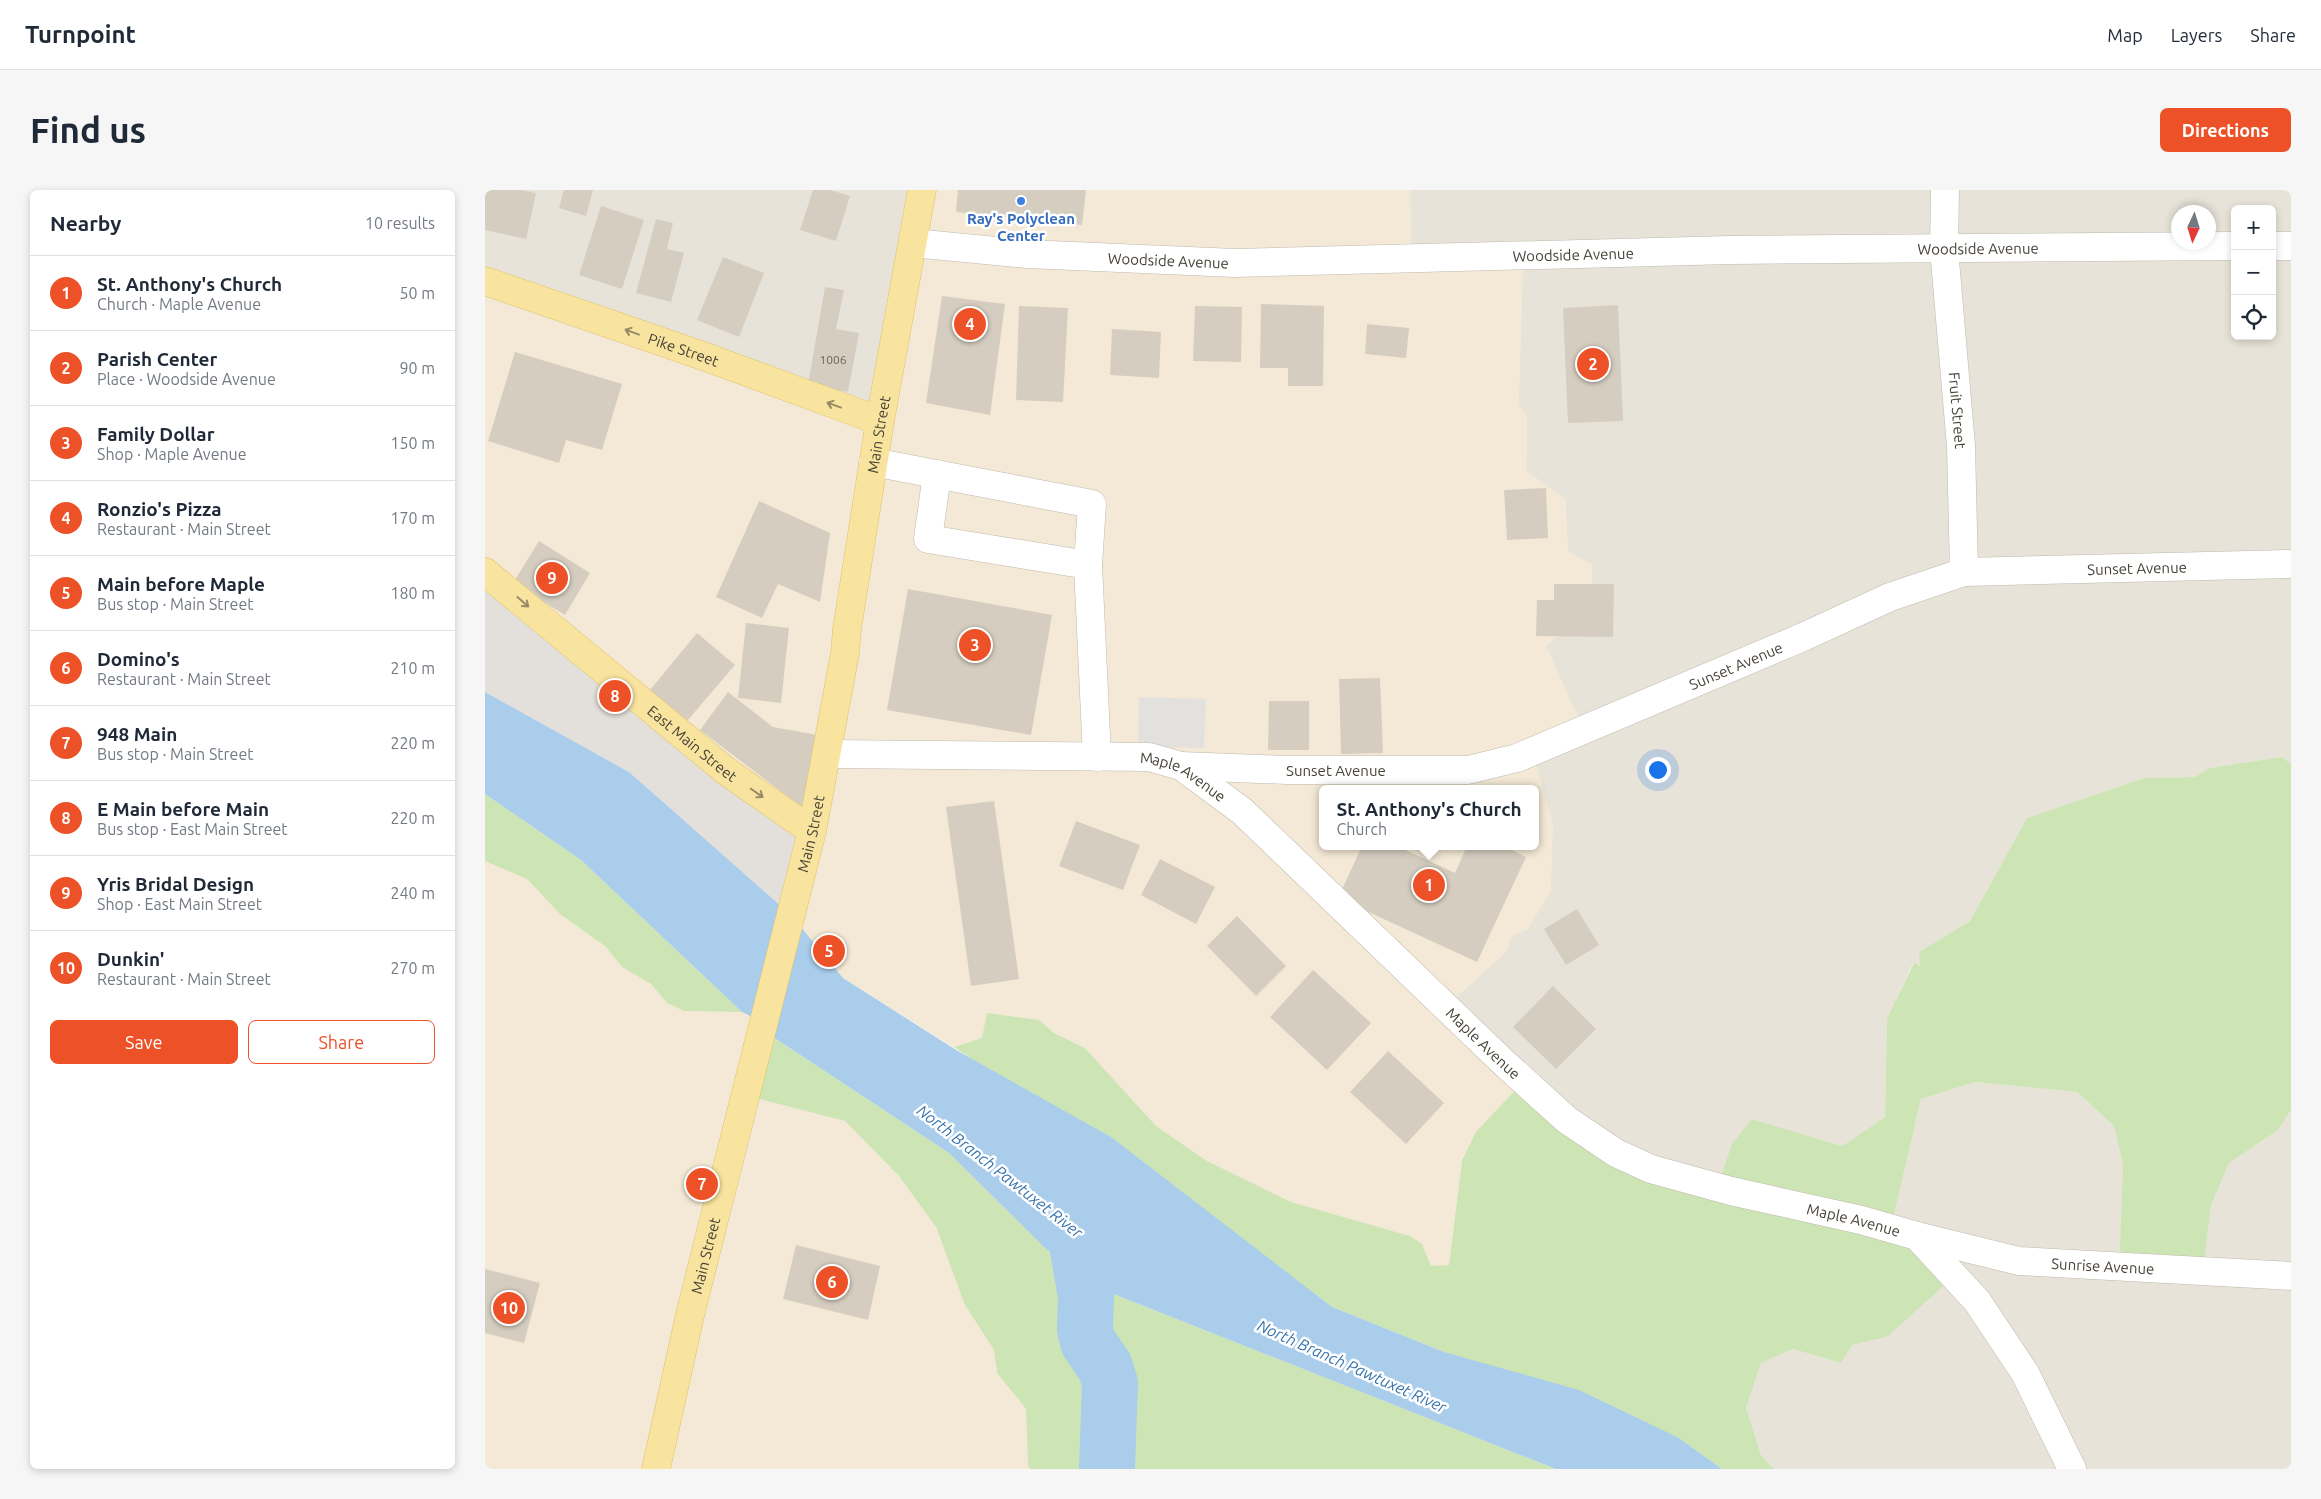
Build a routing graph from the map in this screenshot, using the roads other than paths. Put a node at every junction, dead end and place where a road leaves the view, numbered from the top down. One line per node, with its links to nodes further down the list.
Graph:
1 (922, 190): 3 (main road, Main Street)
2 (1945, 190): 7 (street, Fruit Street)
3 (913, 243): 7 (street, Woodside Avenue); 9 (main road, Main Street)
4 (2231, 246): 7 (street, Woodside Avenue)
5 (2276, 246): 6 (street)
6 (2291, 246)
7 (1944, 249): 15 (street, Fruit Street)
8 (485, 281): 9 (main road, Pike Street, one-way to 8)
9 (880, 421): 10 (main road, Main Street)
10 (873, 462): 11 (street); 16 (main road, Main Street)
11 (937, 474): 13 (street); 13 (street)
12 (2291, 564): 15 (street, Sunset Avenue)
13 (1087, 565): 17 (street)
14 (485, 572): 19 (main road, East Main Street, one-way to 19)
15 (1964, 572): 18 (street, Sunset Avenue)
16 (827, 754): 17 (street, Maple Avenue); 19 (main road, Main Street)
17 (1097, 757): 18 (street, Maple Avenue)
18 (1181, 766): 20 (street, Maple Avenue)
19 (812, 831): 22 (main road, Main Street)
20 (1917, 1236): 21 (street, Sunrise Avenue); 23 (street, Maple Avenue)
21 (2291, 1276)
22 (656, 1469)
23 (2072, 1469)

